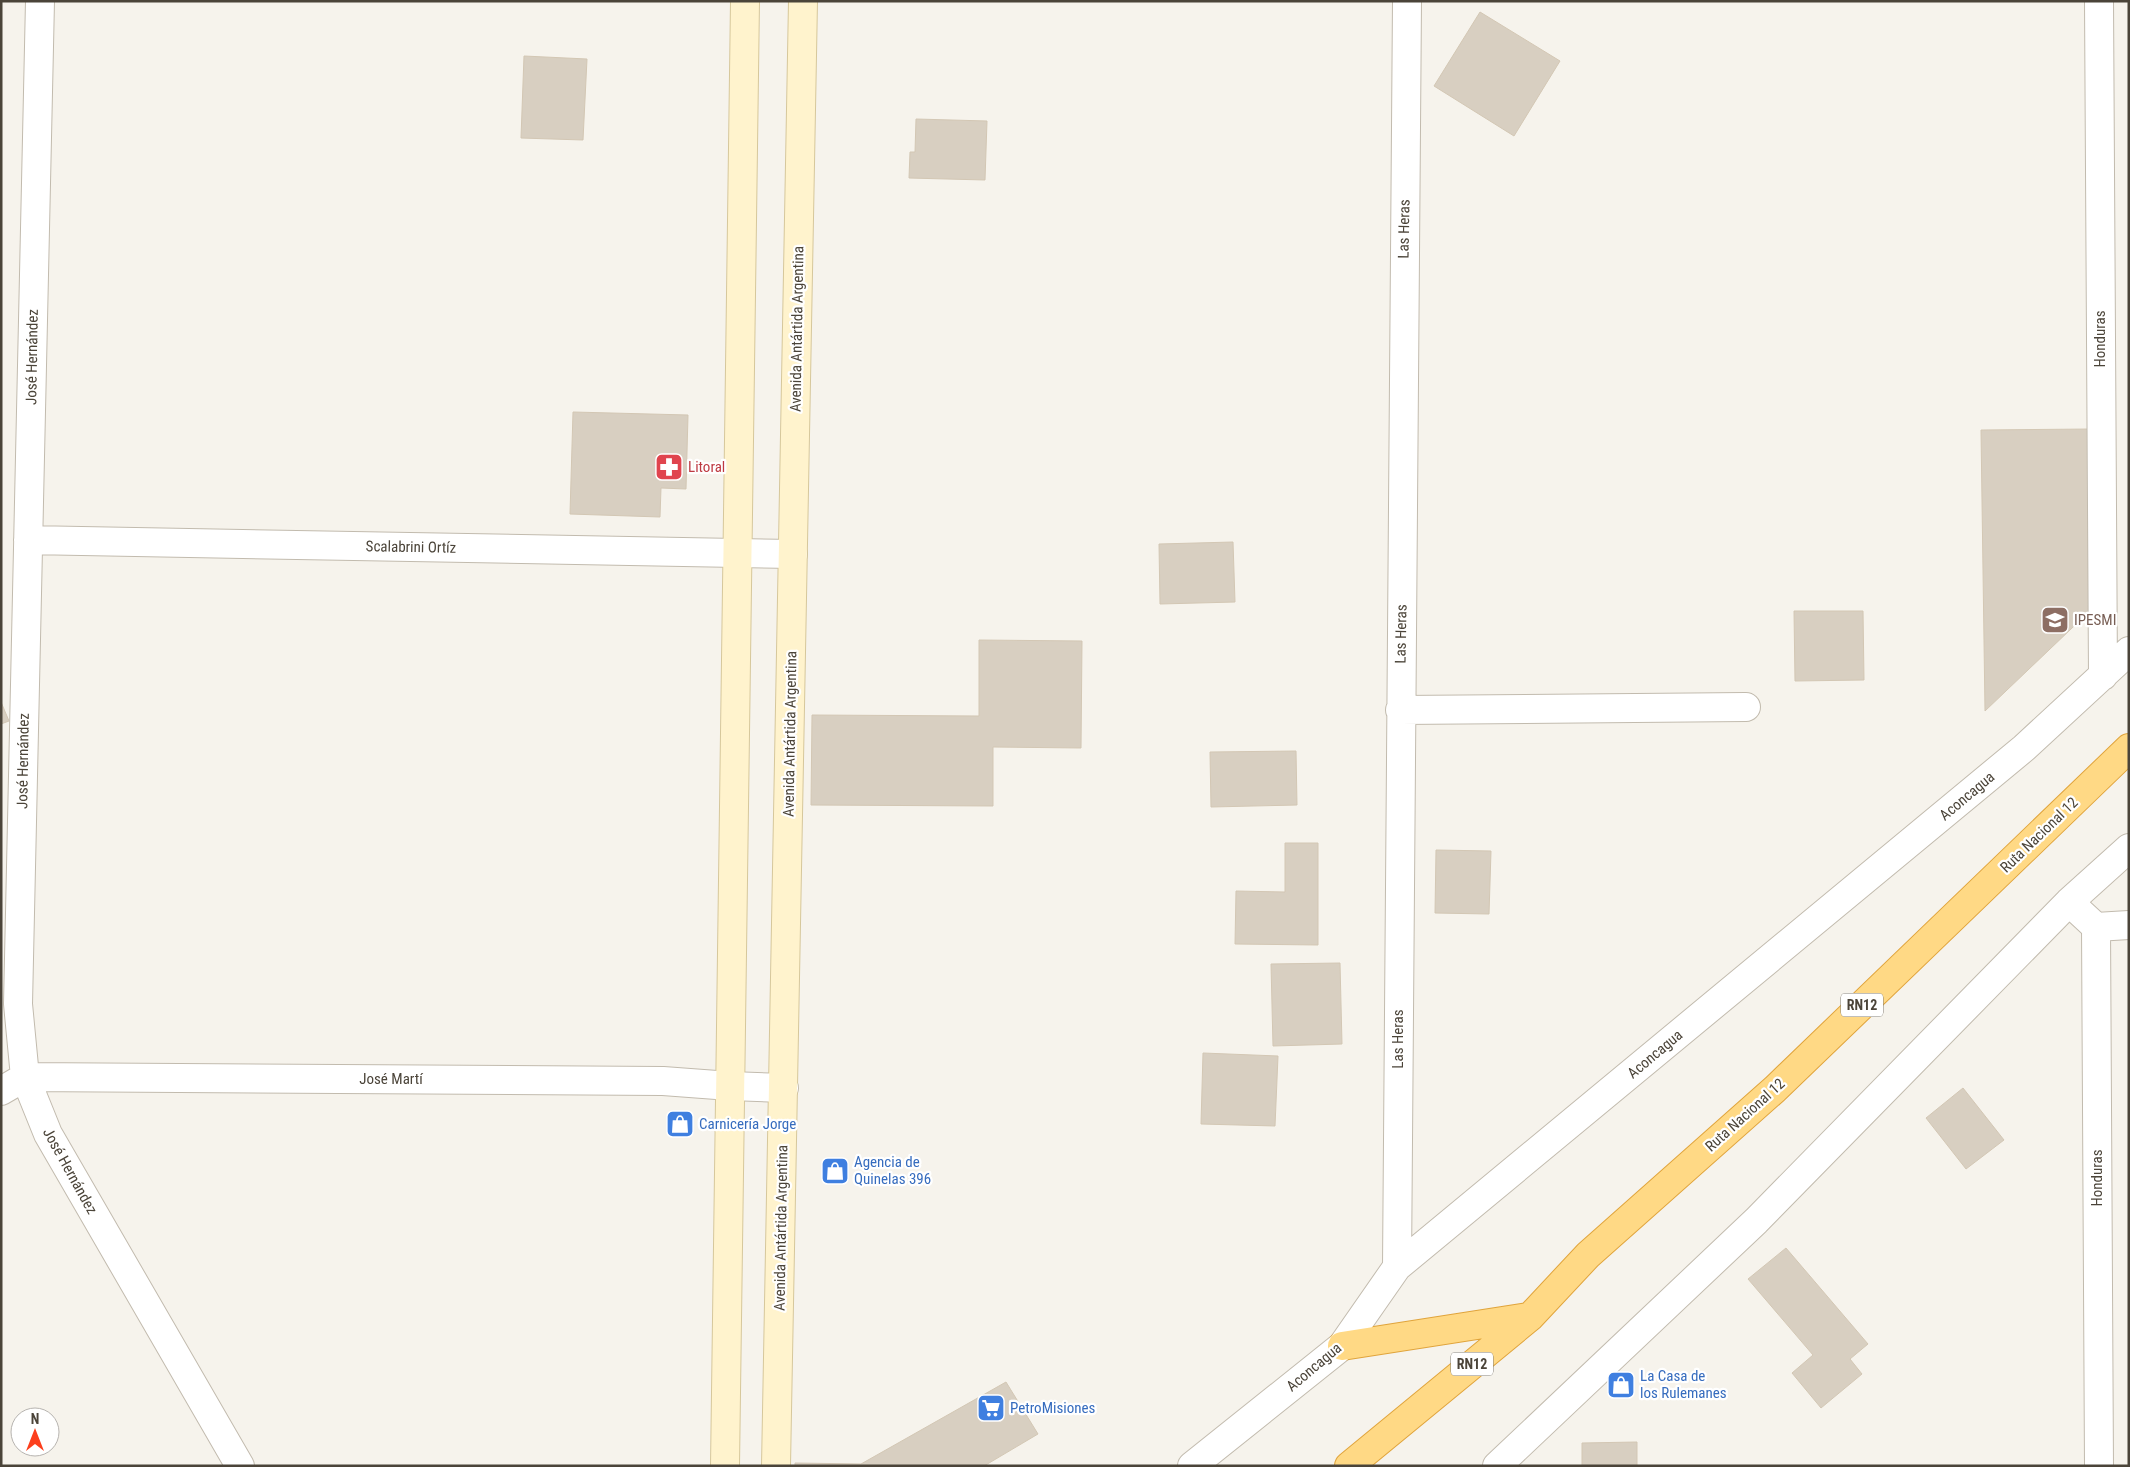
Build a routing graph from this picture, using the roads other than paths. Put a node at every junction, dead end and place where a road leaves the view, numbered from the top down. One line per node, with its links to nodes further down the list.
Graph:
1 (40, 1): 6 (street, José Hernández)
2 (745, 1): 7 (main road)
3 (803, 1): 8 (main road, Avenida Antártida Argentina)
4 (1406, 1): 12 (street, Las Heras)
5 (2099, 1): 10 (street, Honduras)
6 (28, 540): 7 (street, Scalabrini Ortíz); 18 (street, José Hernández)
7 (737, 552): 8 (street, Scalabrini Ortíz); 19 (main road)
8 (793, 554): 20 (main road, Avenida Antártida Argentina)
9 (2129, 651): 10 (street, Aconcagua)
10 (2103, 676): 22 (street, Aconcagua)
11 (1746, 706): 12 (street)
12 (1400, 710): 22 (street, Las Heras)
13 (2129, 748): 23 (highway, Ruta Nacional 12 / RN12)
14 (2129, 848): 15 (street)
15 (2069, 902): 17 (street); 30 (street)
16 (2129, 925): 17 (street)
17 (2096, 927): 31 (street, Honduras)
18 (25, 1077): 19 (street, José Martí); 21 (street); 25 (street, José Hernández)
19 (730, 1086): 20 (street, José Martí); 26 (main road)
20 (784, 1088): 27 (main road, Avenida Antártida Argentina)
21 (1, 1091)
22 (1397, 1267): 24 (street, Aconcagua)
23 (1530, 1317): 24 (highway); 29 (highway, Ruta Nacional 12 / RN12)
24 (1342, 1346): 28 (street, Aconcagua)
25 (240, 1466)
26 (725, 1466)
27 (776, 1466)
28 (1192, 1466)
29 (1349, 1466)
30 (1497, 1466)
31 (2099, 1466)

